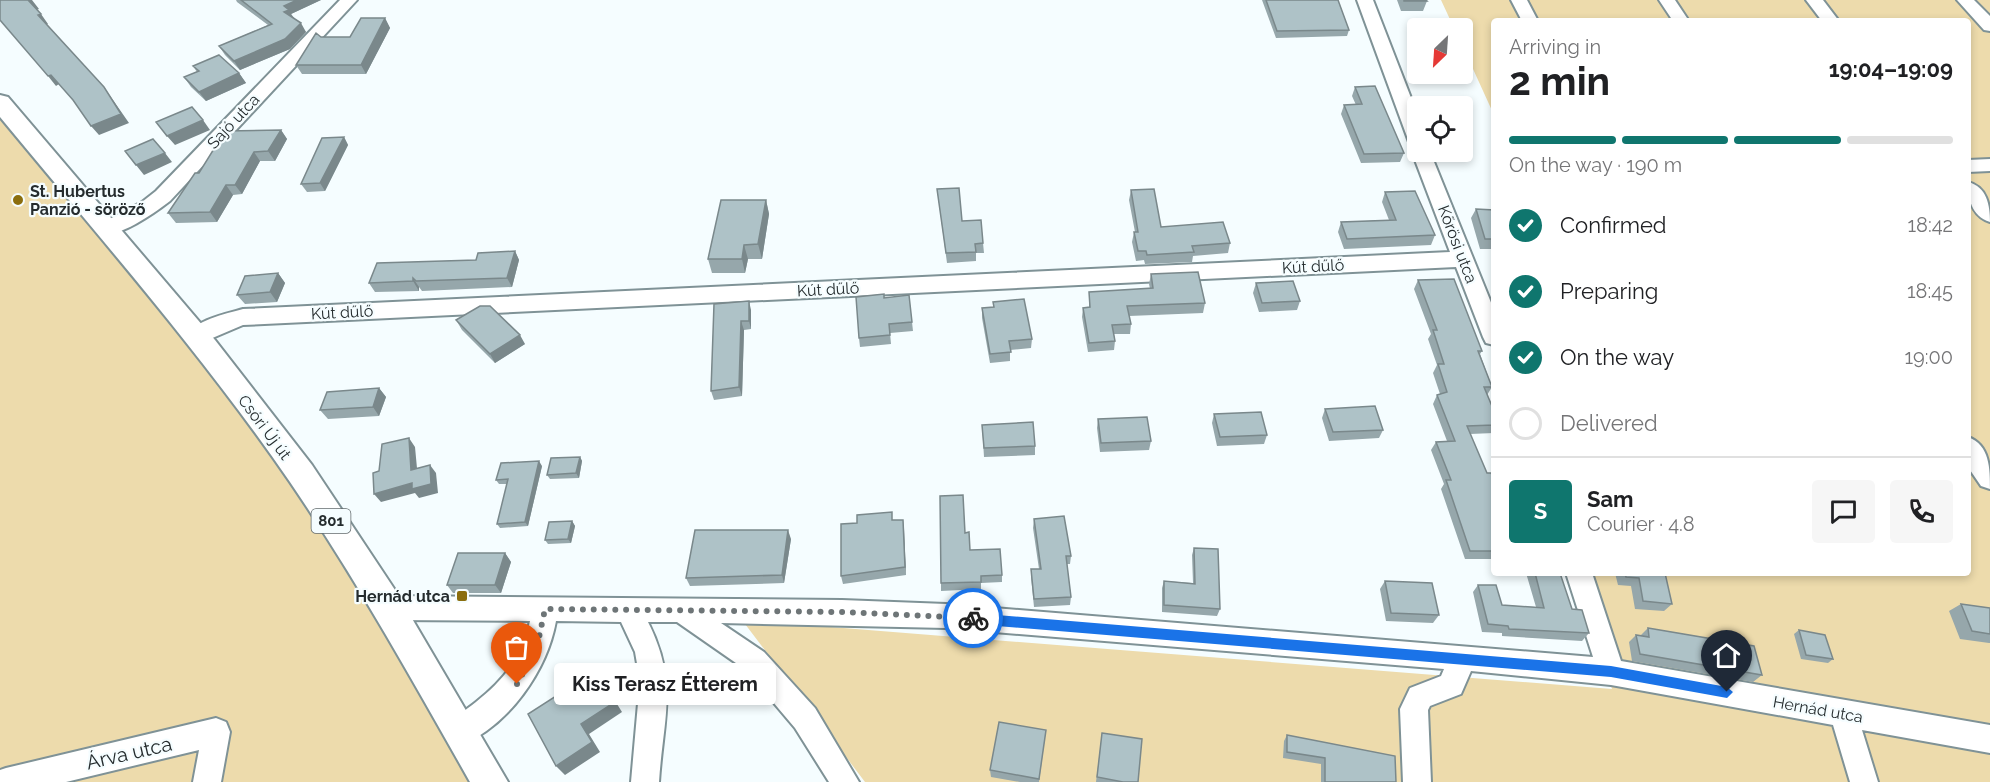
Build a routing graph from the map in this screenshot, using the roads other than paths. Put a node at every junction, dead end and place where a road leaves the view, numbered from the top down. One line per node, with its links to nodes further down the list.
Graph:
1 (349, 0): 18 (street, Sajó utca)
2 (1365, 0): 12 (street)
3 (1519, 0): 7 (street)
4 (1667, 0): 8 (street)
5 (1814, 0): 9 (street)
6 (1965, 0): 10 (street)
7 (1528, 18)
8 (1679, 18)
9 (1829, 18)
10 (1990, 26)
11 (0, 102): 18 (main road, Csóri Új út / 801)
12 (1407, 113)
13 (1425, 162): 19 (street, Kőrösi utca)
14 (1990, 165): 15 (street)
15 (1971, 166)
16 (1971, 192): 17 (street)
17 (1990, 215)
18 (107, 229): 21 (main road, Csóri Új út / 801)
19 (1464, 259): 20 (street, Kőrösi utca); 21 (street, Kút dűlő)
20 (1491, 329)
21 (196, 337): 25 (main road, Csóri Új út / 801)
22 (1971, 454): 23 (street)
23 (1982, 478)
24 (1580, 576): 30 (street)
25 (390, 608): 26 (street, Hernád utca); 32 (main road, Csóri Új út / 801)
26 (545, 609): 27 (street, Hernád utca); 32 (street)
27 (629, 610): 28 (street, Hernád utca); 38 (street)
28 (680, 610): 29 (street, Hernád utca); 34 (street)
29 (1456, 657): 30 (street, Hernád utca); 39 (street)
30 (1611, 672): 31 (street, Hernád utca)
31 (1843, 713): 33 (street, Hernád utca); 40 (street)
32 (461, 731): 37 (main road, Csóri Új út / 801)
33 (1990, 739)
34 (840, 780)
35 (6, 782): 36 (street, Árva utca)
36 (207, 782)
37 (490, 782)
38 (645, 782)
39 (1417, 782)
40 (1864, 782)

